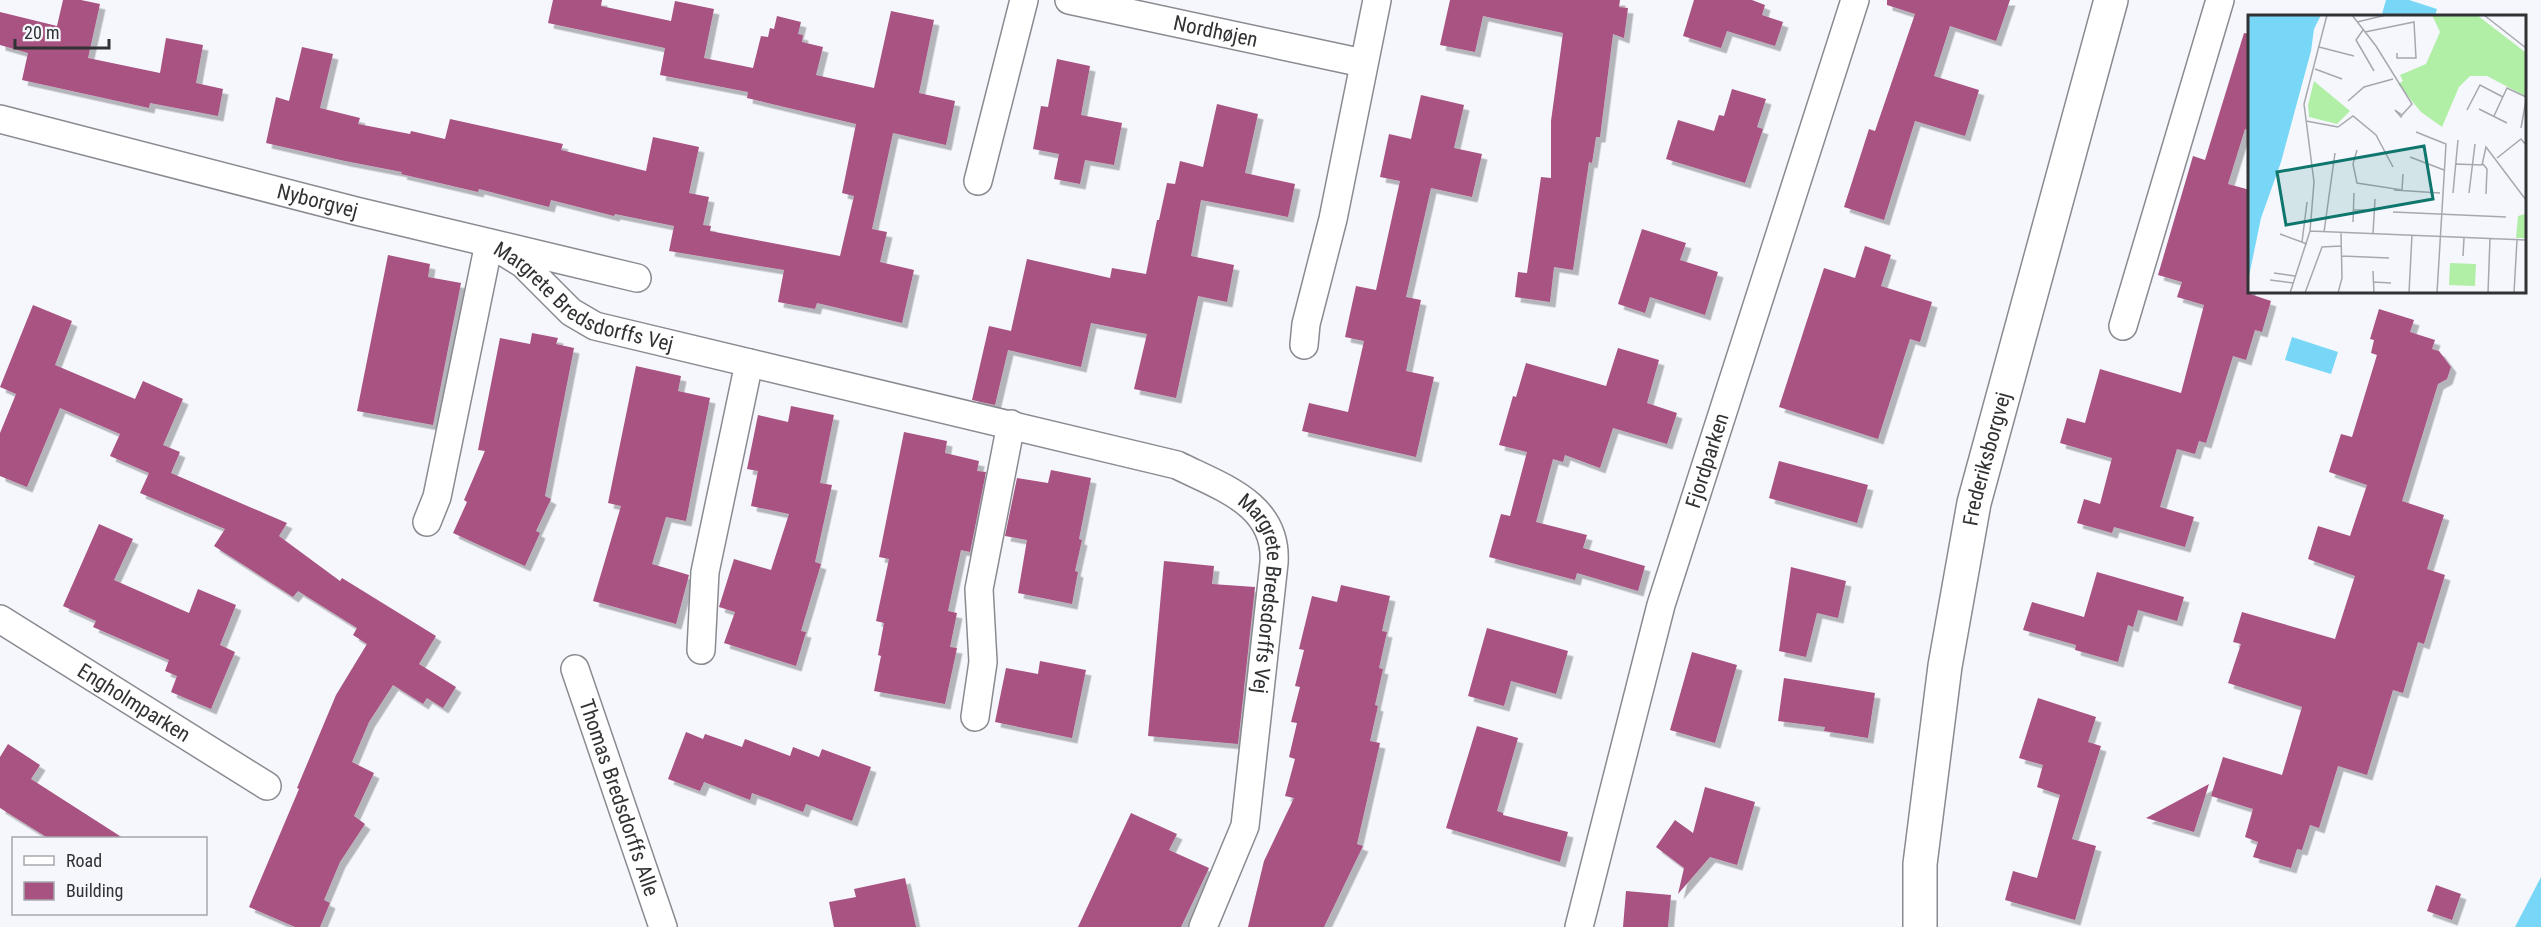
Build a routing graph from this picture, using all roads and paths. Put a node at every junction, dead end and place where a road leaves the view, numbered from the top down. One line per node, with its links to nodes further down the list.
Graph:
1 (1024, 0): 9 (street)
2 (1069, 0): 7 (street, Nordhøjen)
3 (1377, 0): 7 (street)
4 (1855, 0): 24 (street, Fjordparken)
5 (2111, 0): 25 (street, Frederiksborgvej)
6 (2220, 0): 12 (street)
7 (1364, 63): 13 (street)
8 (0, 119): 10 (street, Nyborgvej)
9 (978, 181)
10 (489, 243): 11 (street, Nyborgvej); 14 (street, Margrete Bredsdorffs Vej); 16 (street, Margrete Bredsdorffs Vej)
11 (637, 278)
12 (2123, 326)
13 (1304, 345)
14 (749, 363): 15 (street, Margrete Bredsdorffs Vej); 18 (street)
15 (1011, 424): 20 (street); 23 (street, Margrete Bredsdorffs Vej)
16 (427, 522)
17 (0, 619): 21 (street, Engholmparken)
18 (701, 650)
19 (575, 669): 22 (street, Thomas Bredsdorffs Alle)
20 (975, 717)
21 (267, 786)
22 (663, 927)
23 (1203, 927)
24 (1580, 927)
25 (1920, 927)

